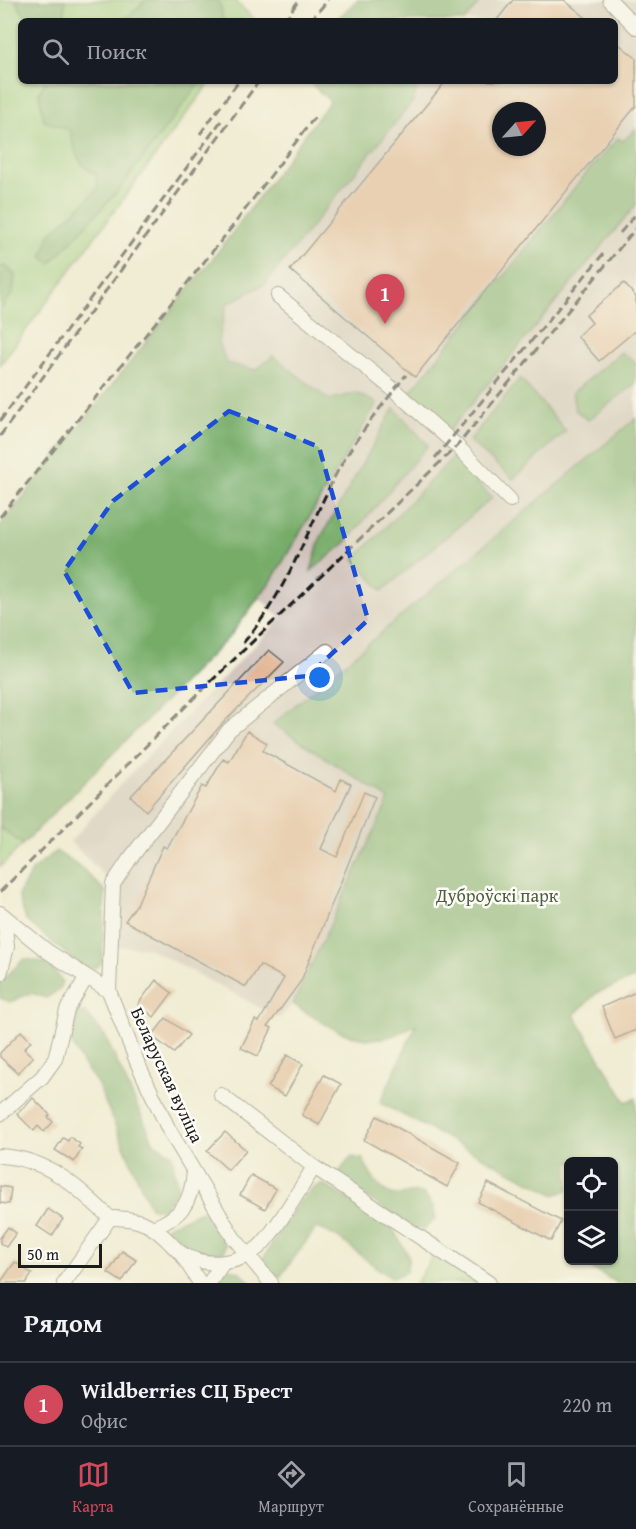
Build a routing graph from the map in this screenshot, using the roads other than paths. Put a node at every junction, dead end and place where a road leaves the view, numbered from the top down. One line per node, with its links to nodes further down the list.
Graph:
1 (610, 0): 2 (street)
2 (636, 27)
3 (279, 296): 4 (street)
4 (510, 500)
5 (327, 651): 9 (street)
6 (2, 914): 7 (street); 8 (street)
7 (0, 975)
8 (86, 978): 9 (street); 11 (street)
9 (109, 991): 14 (street, Беларуская вуліца)
10 (221, 1095): 13 (street)
11 (0, 1114)
12 (0, 1156): 15 (street)
13 (314, 1167): 18 (street); 24 (street)
14 (194, 1172): 16 (street); 18 (street, Беларуская вуліца)
15 (110, 1218): 16 (street); 20 (street)
16 (153, 1228): 17 (street)
17 (180, 1253): 19 (street); 21 (street)
18 (246, 1256): 19 (street); 23 (street, Беларуская вуліца)
19 (223, 1263): 22 (street)
20 (64, 1283)
21 (200, 1283)
22 (209, 1283)
23 (271, 1283)
24 (489, 1283)

